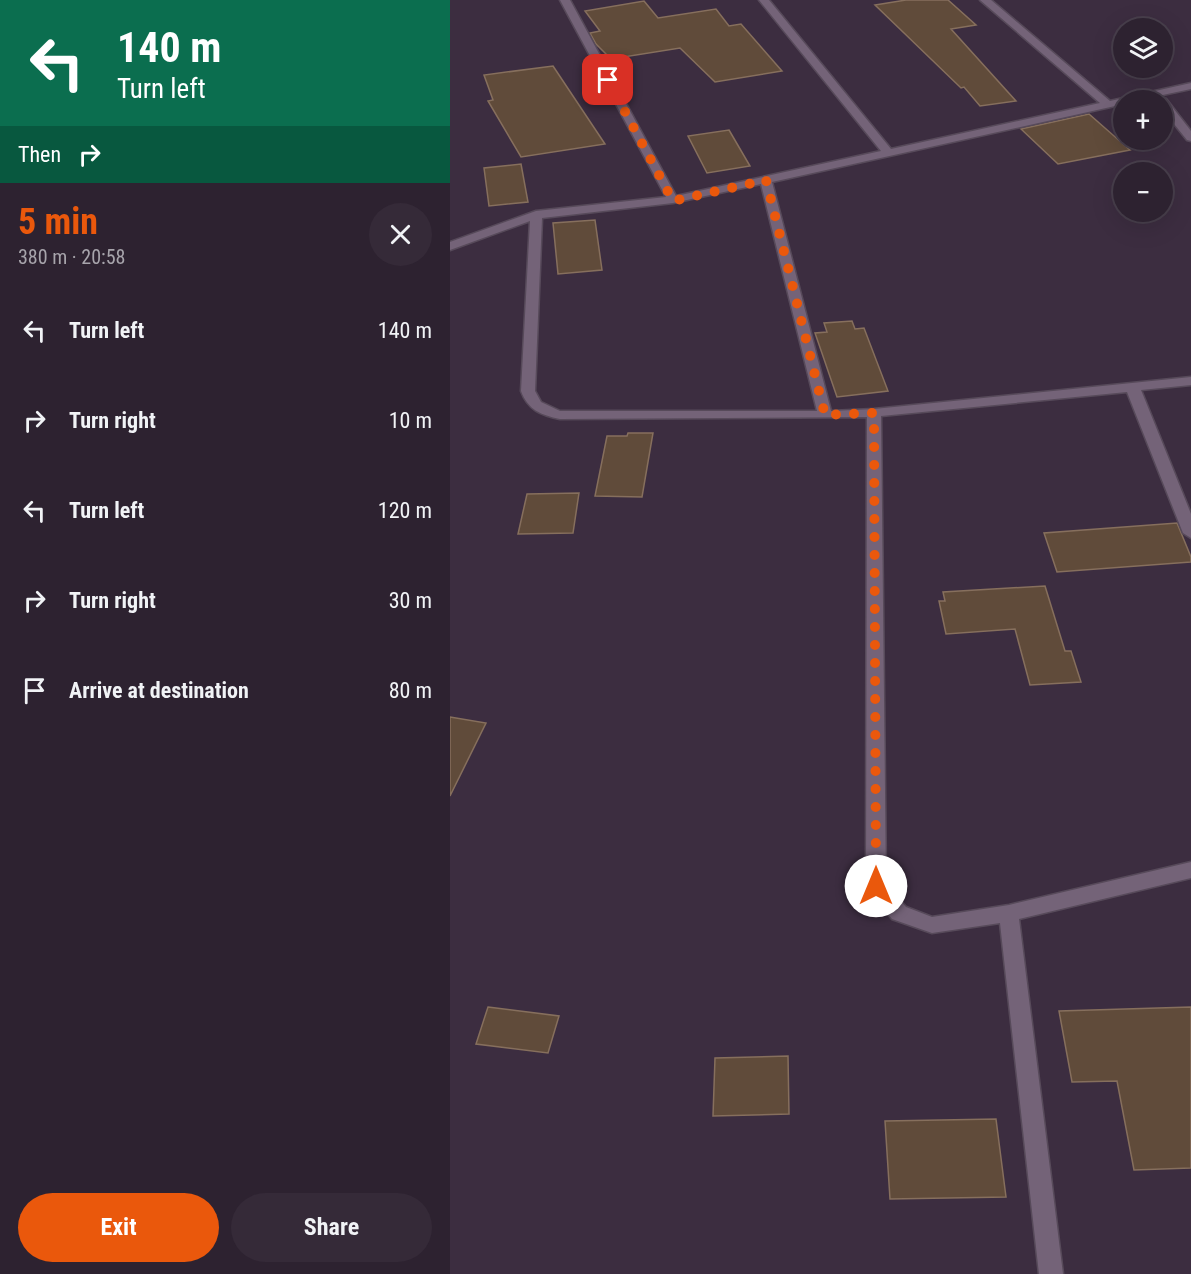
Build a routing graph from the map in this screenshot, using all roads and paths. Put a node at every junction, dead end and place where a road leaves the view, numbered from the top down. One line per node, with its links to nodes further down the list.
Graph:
1 (565, 0): 12 (street)
2 (764, 0): 10 (street)
3 (986, 0): 7 (street)
4 (1191, 86): 5 (street)
5 (1173, 94)
6 (1113, 103): 7 (street)
7 (1107, 104): 10 (street)
8 (1173, 115): 9 (street)
9 (1191, 138)
10 (888, 153): 11 (street)
11 (766, 180): 12 (street); 18 (street)
12 (673, 201): 13 (street)
13 (536, 215): 14 (street); 18 (street)
14 (450, 246)
15 (1191, 381): 16 (street)
16 (1132, 386): 17 (street); 19 (street)
17 (874, 413): 18 (street); 21 (street)
18 (825, 415)
19 (1191, 532)
20 (1191, 870): 21 (street)
21 (1009, 913): 22 (street)
22 (1051, 1274)

